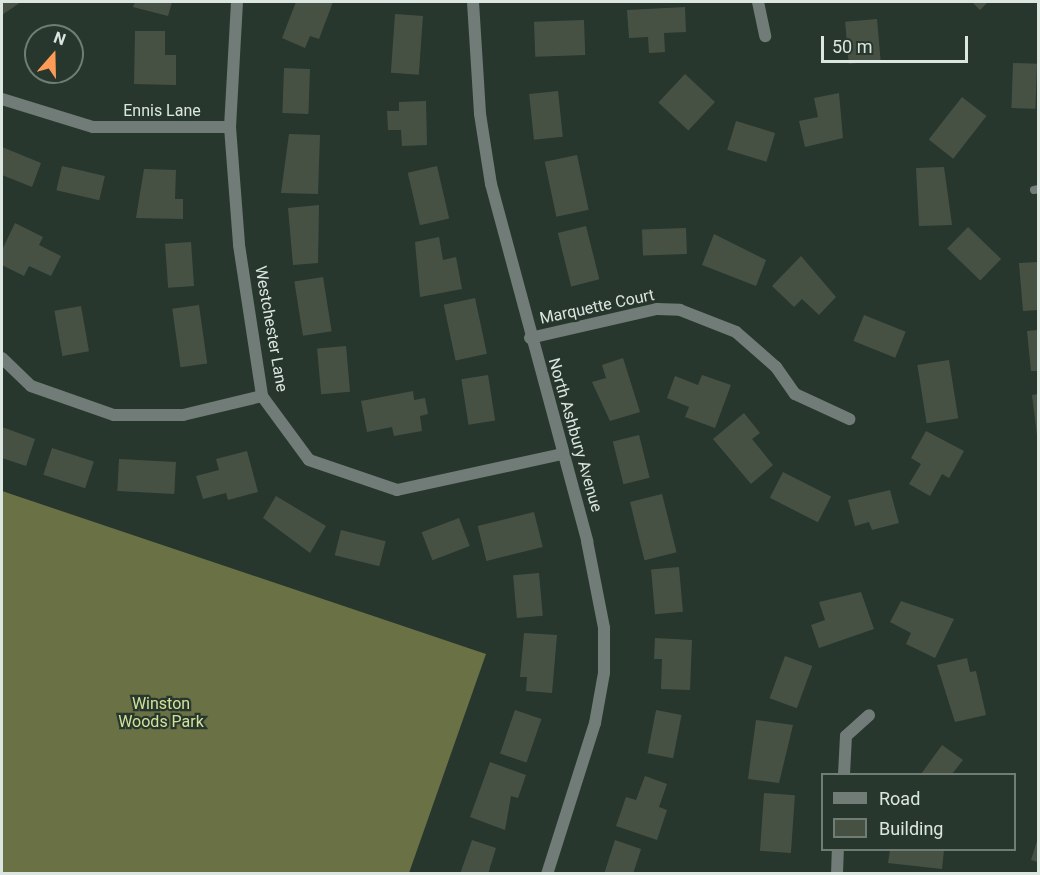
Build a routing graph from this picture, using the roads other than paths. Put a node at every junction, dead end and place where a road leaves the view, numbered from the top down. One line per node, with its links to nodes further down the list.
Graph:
1 (237, 2): 6 (street, Westchester Lane)
2 (473, 2): 7 (street, North Ashbury Avenue)
3 (758, 2): 4 (street)
4 (765, 36)
5 (2, 99): 6 (street, Ennis Lane)
6 (230, 127): 9 (street, Westchester Lane)
7 (530, 338): 10 (street, Marquette Court); 11 (street, North Ashbury Avenue)
8 (2, 358): 9 (street)
9 (262, 396): 11 (street, Westchester Lane)
10 (849, 419)
11 (562, 454): 15 (street, North Ashbury Avenue)
12 (869, 715): 13 (street)
13 (844, 773)
14 (838, 851): 16 (street)
15 (547, 873)
16 (837, 873)

